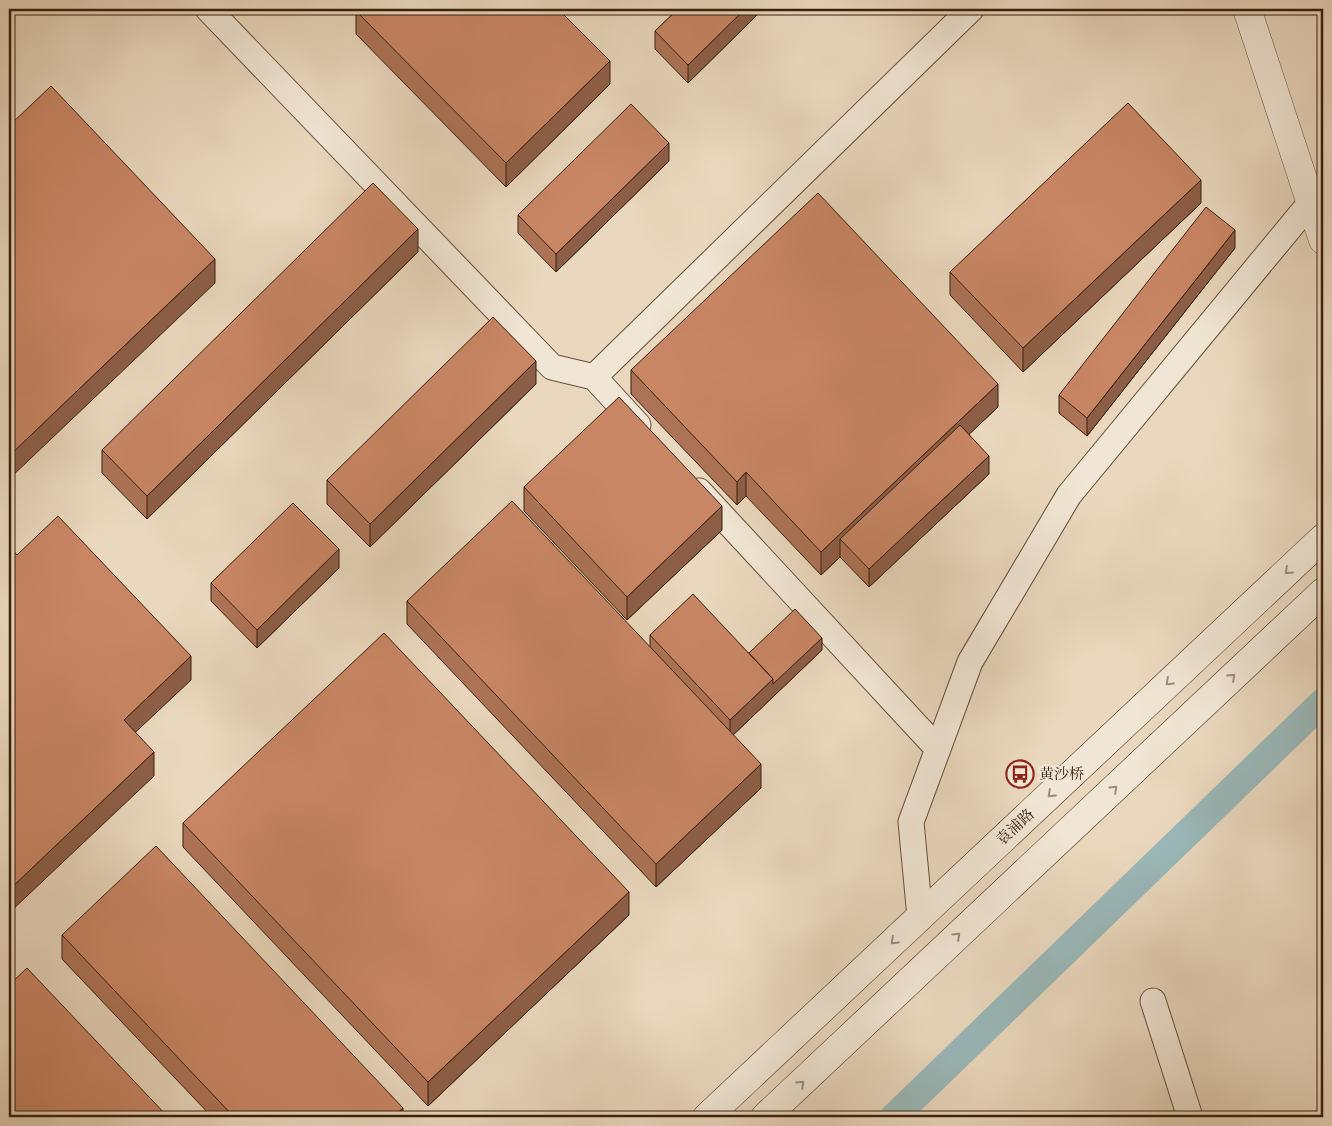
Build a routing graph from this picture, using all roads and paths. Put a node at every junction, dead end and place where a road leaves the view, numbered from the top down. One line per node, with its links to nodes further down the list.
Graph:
1 (208, 9): 6 (street)
2 (970, 9): 6 (street)
3 (1247, 9): 4 (main road)
4 (1311, 202): 5 (main road); 11 (street)
5 (1323, 240)
6 (594, 377): 7 (street)
7 (655, 443)
8 (682, 472): 11 (street)
9 (1323, 538): 12 (main road, 袁浦路, one-way to 12)
10 (1323, 592): 15 (main road, one-way to 10)
11 (938, 749): 12 (street)
12 (920, 917): 14 (main road, 袁浦路, one-way to 14)
13 (1153, 1001): 16 (street)
14 (708, 1117)
15 (766, 1117)
16 (1190, 1117)

